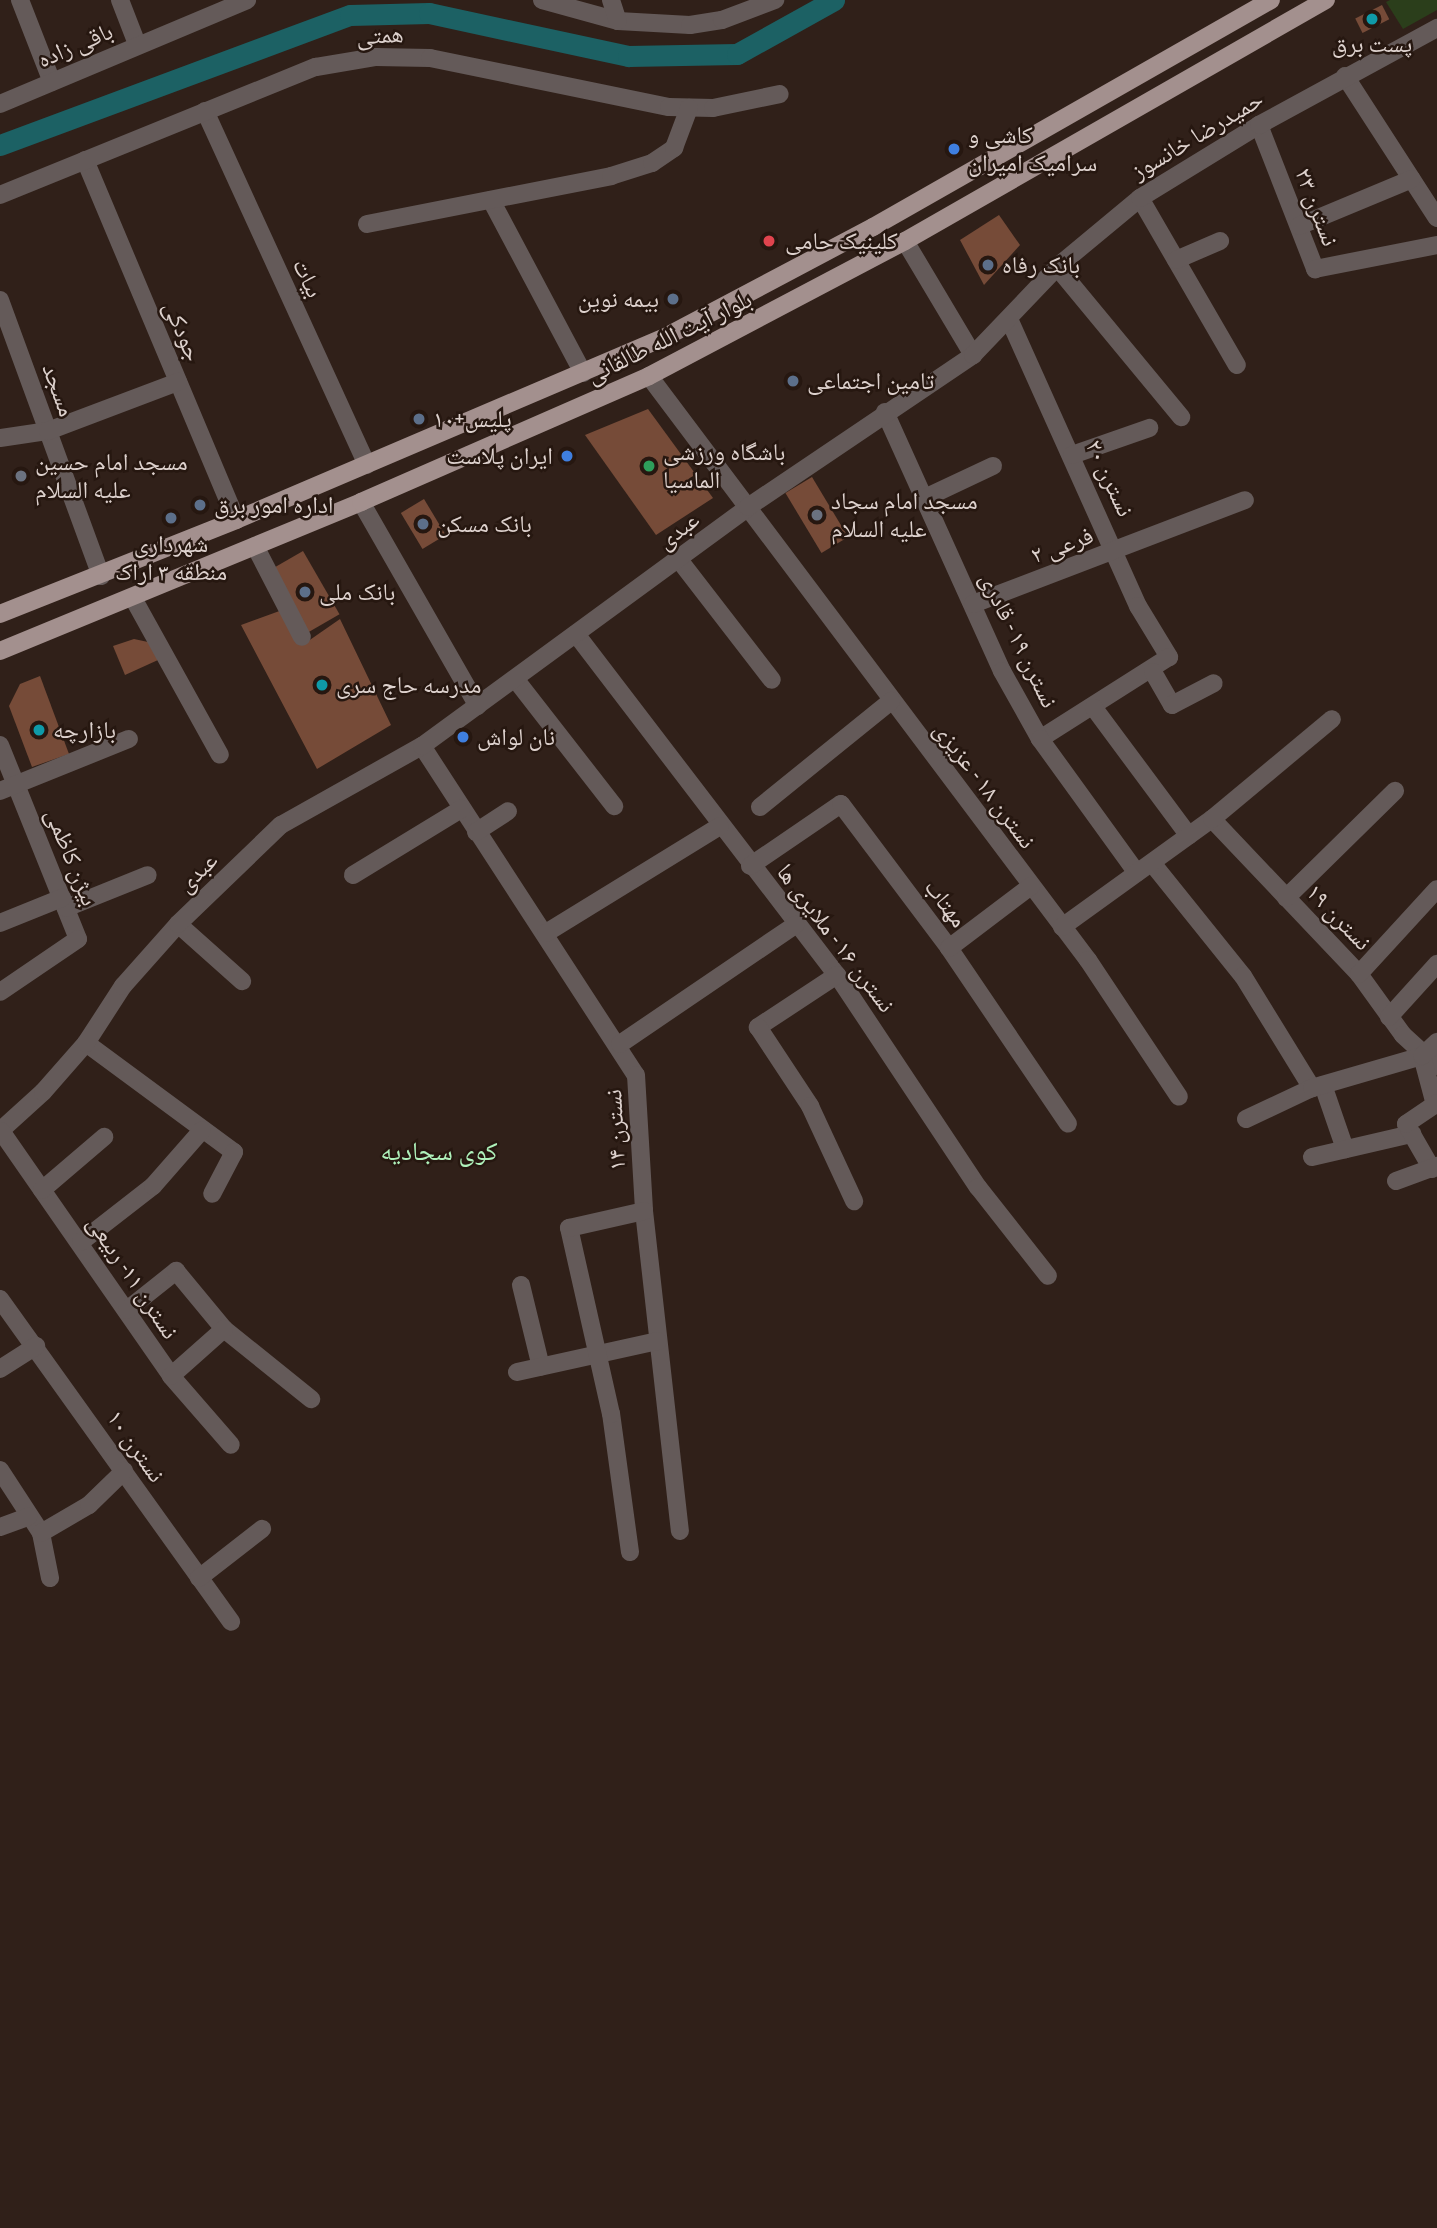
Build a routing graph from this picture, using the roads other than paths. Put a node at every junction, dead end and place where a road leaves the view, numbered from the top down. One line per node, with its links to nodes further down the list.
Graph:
1 (20, 0): 14 (street)
2 (120, 0): 12 (street)
3 (247, 0): 9 (street, باقی زاده)
4 (542, 0): 10 (street)
5 (611, 0): 10 (street)
6 (775, 0): 10 (street)
7 (1271, 0): 37 (main road, بلوار آیت الله طالقانی)
8 (1326, 0): 28 (main road, بلوار آیت الله طالقانی)
9 (207, 7): 12 (street, باقی زاده)
10 (618, 21)
11 (1437, 28): 13 (street, حمیدرضا خانسوز)
12 (137, 44): 14 (street, باقی زاده)
13 (1345, 76): 19 (street, حمیدرضا خانسوز); 21 (street)
14 (52, 82): 16 (street, باقی زاده)
15 (780, 93): 17 (street, همتی)
16 (0, 103)
17 (689, 108): 18 (street, همتی); 24 (street)
18 (205, 111): 20 (street, همتی); 46 (street, بیات)
19 (1259, 125): 23 (street, حمیدرضا خانسوز); 27 (street, نسترن ۲۳)
20 (85, 160): 22 (street, همتی); 39 (street, جودکی)
21 (1412, 179): 25 (street); 27 (street)
22 (0, 195)
23 (1140, 198): 31 (street); 32 (street, حمیدرضا خانسوز)
24 (491, 200): 26 (street); 37 (street)
25 (1437, 218)
26 (367, 224)
27 (1299, 226): 30 (street, نسترن ۲۳)
28 (905, 241): 35 (street); 38 (main road, بلوار آیت الله طالقانی)
29 (1220, 241): 31 (street)
30 (1437, 245)
31 (1176, 260): 36 (street)
32 (1057, 267): 34 (street, حمیدرضا خانسوز); 41 (street)
33 (0, 300): 43 (street, مسجد)
34 (1009, 319): 35 (street, عبدی); 45 (street, نسترن ۲۰)
35 (973, 355): 40 (street, عبدی)
36 (1237, 365)
37 (583, 373): 46 (main road, بلوار آیت الله طالقانی)
38 (649, 376): 50 (main road, بلوار آیت الله طالقانی); 51 (street, نسترن ۱۸ - عزیزی)
39 (178, 382): 43 (street); 52 (street, جودکی)
40 (885, 412): 48 (street, نسترن ۱۹ - قادری); 51 (street, عبدی)
41 (1181, 417)
42 (1149, 428): 45 (street)
43 (48, 431): 44 (street); 56 (street, مسجد)
44 (0, 438)
45 (1073, 455): 54 (street, نسترن ۲۰)
46 (367, 465): 52 (main road, بلوار آیت الله طالقانی)
47 (993, 466): 48 (street)
48 (927, 497): 58 (street, نسترن ۱۹ - قادری)
49 (1245, 500): 54 (street, فرعی ۲)
50 (361, 502): 53 (main road, بلوار آیت الله طالقانی); 68 (street)
51 (748, 507): 55 (street, عبدی); 67 (street, نسترن ۱۸ - عزیزی)
52 (236, 520): 56 (main road, بلوار آیت الله طالقانی)
53 (255, 546): 57 (main road, بلوار آیت الله طالقانی); 61 (street)
54 (1117, 551): 58 (street, فرعی ۲); 63 (street, نسترن ۲۰)
55 (680, 561): 60 (street, عبدی); 65 (street)
56 (101, 576): 59 (main road, بلوار آیت الله طالقانی)
57 (133, 598): 62 (main road, بلوار آیت الله طالقانی); 75 (street)
58 (973, 604): 72 (street, نسترن ۱۹ - قادری)
59 (0, 614)
60 (576, 634): 64 (street, عبدی); 83 (street, نسترن ۱۶ - ملایری ها)
61 (302, 636)
62 (0, 651)
63 (1153, 671): 66 (street); 69 (street)
64 (516, 680): 68 (street, عبدی); 78 (street)
65 (772, 680)
66 (1214, 683)
67 (891, 701): 79 (street); 90 (street, نسترن ۱۸ - عزیزی)
68 (478, 706): 74 (street, عبدی)
69 (1094, 708): 72 (street); 85 (street)
70 (1332, 719): 82 (street)
71 (129, 739): 76 (street)
72 (1040, 739): 87 (street, نسترن ۱۹ - قادری)
73 (0, 745): 76 (street, بیژن کاظمی)
74 (422, 746): 80 (street, نسترن ۱۴); 95 (street, عبدی)
75 (220, 755)
76 (8, 787): 93 (street, بیژن کاظمی)
77 (1395, 791): 92 (street)
78 (614, 806)
79 (760, 807)
80 (461, 809): 84 (street, نسترن ۱۴); 89 (street)
81 (508, 811): 84 (street)
82 (1212, 819): 85 (street); 92 (street, نسترن ۱۹)
83 (720, 826): 86 (street, نسترن ۱۶ - ملایری ها); 98 (street)
84 (476, 832): 98 (street, نسترن ۱۴)
85 (1189, 836): 87 (street)
86 (750, 866): 96 (street, نسترن ۱۶ - ملایری ها); 99 (street, مهتاب)
87 (1145, 868): 97 (street); 110 (street, نسترن ۱۹ - قادری)
88 (148, 875): 93 (street)
89 (353, 875)
90 (1031, 886): 97 (street, نسترن ۱۸ - عزیزی); 99 (street)
91 (1437, 889): 101 (street)
92 (1286, 898): 101 (street, نسترن ۱۹)
93 (64, 903): 94 (street); 104 (street, بیژن کاظمی)
94 (0, 923)
95 (178, 924): 103 (street); 107 (street, عبدی)
96 (795, 925): 102 (street, نسترن ۱۶ - ملایری ها); 108 (street)
97 (1062, 927): 111 (street, نسترن ۱۸ - عزیزی)
98 (546, 933): 108 (street, نسترن ۱۴)
99 (949, 948): 114 (street, مهتاب)
100 (1437, 964): 105 (street)
101 (1359, 974): 105 (street, نسترن ۱۹)
102 (837, 975): 125 (street); 128 (street, نسترن ۱۶ - ملایری ها)
103 (242, 981)
104 (0, 992)
105 (1389, 1017): 109 (street, نسترن ۱۹)
106 (1437, 1042): 109 (street)
107 (86, 1043): 115 (street); 116 (street, عبدی)
108 (620, 1044): 126 (street, نسترن ۱۴)
109 (1429, 1061): 110 (street); 112 (street, نسترن ۱۹)
110 (1317, 1086): 113 (street); 119 (street, نسترن ۱۹ - قادری)
111 (1178, 1097)
112 (1436, 1104): 117 (street)
113 (1246, 1119)
114 (1068, 1124)
115 (202, 1130): 124 (street); 127 (street)
116 (0, 1131): 123 (street, نسترن ۱۱- ربیعی)
117 (1412, 1134): 119 (street); 121 (street)
118 (104, 1137): 123 (street)
119 (1345, 1149): 120 (street)
120 (1312, 1157)
121 (1435, 1168): 122 (street)
122 (1396, 1181)
123 (42, 1190): 127 (street, نسترن ۱۱- ربیعی)
124 (212, 1194)
125 (854, 1201)
126 (645, 1211): 133 (street, نسترن ۱۴); 135 (street)
127 (81, 1242): 131 (street, نسترن ۱۱- ربیعی)
128 (1048, 1276)
129 (520, 1285): 136 (street)
130 (0, 1299): 134 (street, نسترن ۱۰)
131 (127, 1310): 132 (street); 139 (street, نسترن ۱۱- ربیعی)
132 (224, 1329): 139 (street); 140 (street)
133 (658, 1341): 135 (street); 147 (street, نسترن ۱۴)
134 (36, 1346): 137 (street); 143 (street, نسترن ۱۰)
135 (597, 1355): 136 (street); 149 (street)
136 (541, 1367): 138 (street)
137 (0, 1369)
138 (517, 1372)
139 (171, 1376): 141 (street, نسترن ۱۱- ربیعی)
140 (311, 1399)
141 (231, 1445)
142 (0, 1469): 144 (street)
143 (124, 1471): 148 (street); 151 (street, نسترن ۱۰)
144 (28, 1517): 145 (street); 148 (street)
145 (0, 1527)
146 (262, 1529): 151 (street)
147 (680, 1531)
148 (40, 1533): 150 (street)
149 (630, 1552)
150 (50, 1578)
151 (199, 1578): 152 (street, نسترن ۱۰)
152 (231, 1622)

